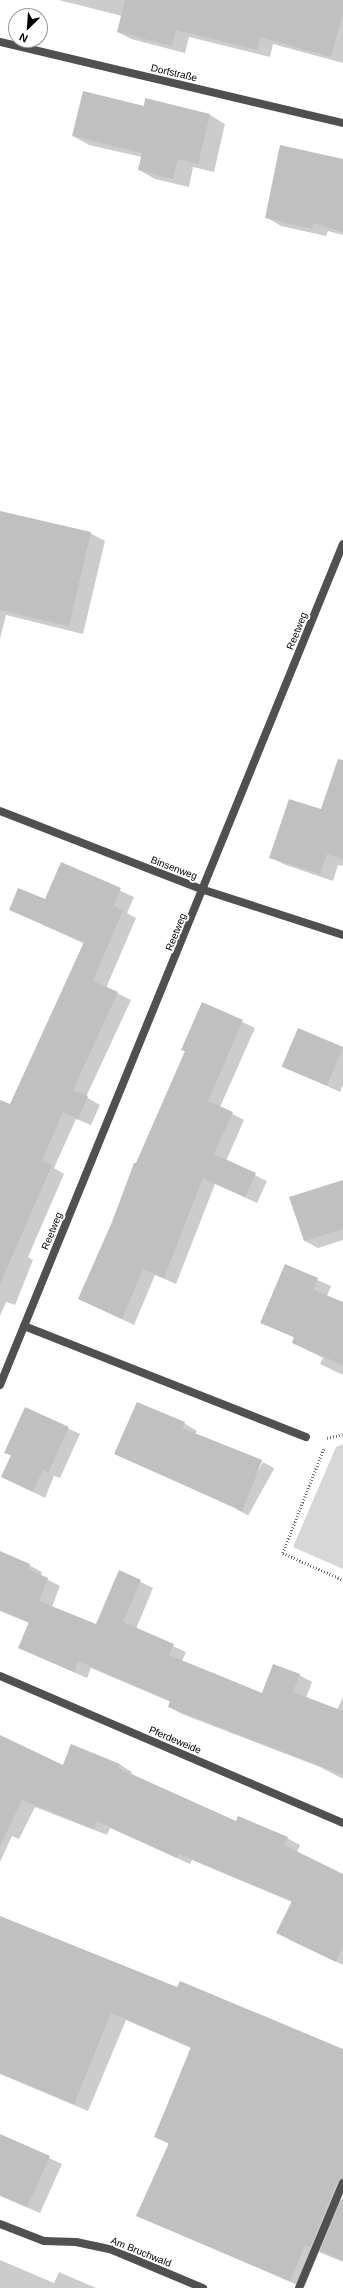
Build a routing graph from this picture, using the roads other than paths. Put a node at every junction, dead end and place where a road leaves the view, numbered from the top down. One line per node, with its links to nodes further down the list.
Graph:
1 (0, 42): 2 (street, Dorfstraße)
2 (343, 123)
3 (343, 544): 5 (street, Reetweg)
4 (0, 811): 5 (street, Binsenweg)
5 (204, 890): 6 (street, Binsenweg); 7 (street, Reetweg)
6 (343, 935)
7 (24, 1326): 8 (street, Reetweg); 9 (street)
8 (0, 1385)
9 (306, 1437)
10 (0, 1676): 11 (street, Pferdeweide)
11 (343, 1823)
12 (343, 2183): 15 (street)
13 (0, 2224): 14 (street, Am Bruchwald)
14 (203, 2288)
15 (299, 2288)

